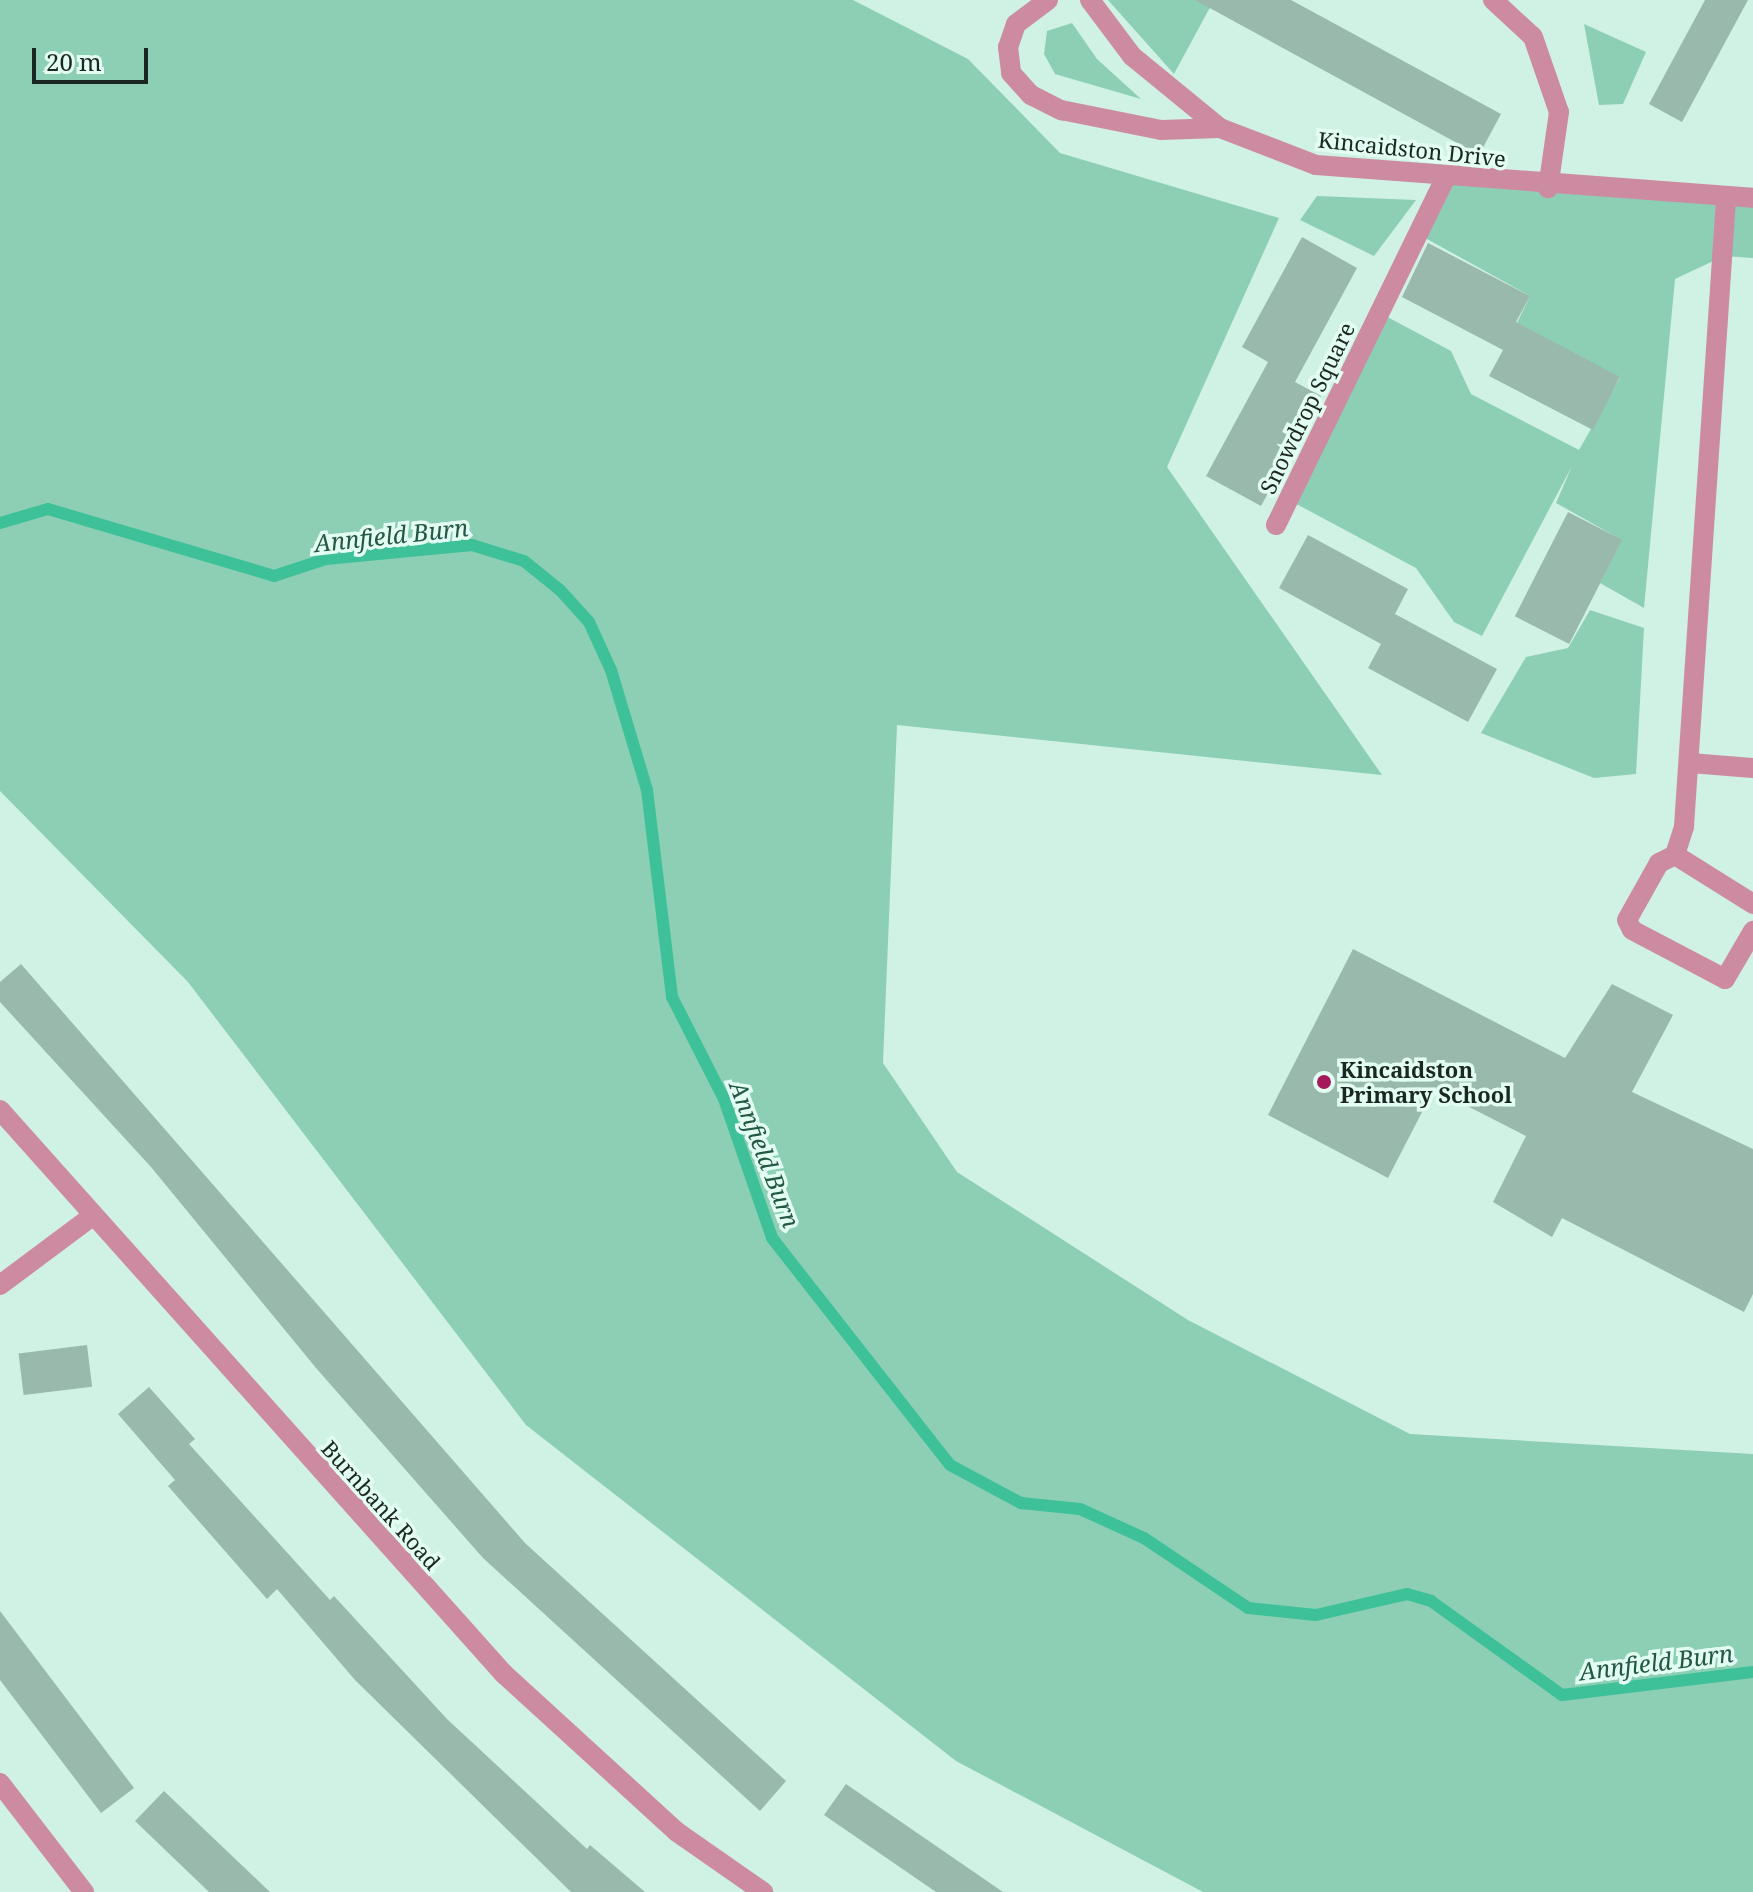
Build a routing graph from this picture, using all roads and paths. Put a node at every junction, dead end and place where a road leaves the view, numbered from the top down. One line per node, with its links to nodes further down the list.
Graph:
1 (1048, 0): 4 (street)
2 (1090, 0): 4 (street, Kincaidston Drive)
3 (1493, 0): 6 (street)
4 (1220, 128): 5 (street, Kincaidston Drive)
5 (1445, 178): 6 (street, Kincaidston Drive); 9 (street, Snowdrop Square)
6 (1548, 188): 8 (street, Kincaidston Drive)
7 (1753, 198): 8 (street, Kincaidston Drive)
8 (1726, 199): 10 (street)
9 (1276, 525)
10 (1690, 763): 11 (street); 12 (street)
11 (1753, 768)
12 (1675, 855): 13 (street); 14 (street)
13 (1753, 904)
14 (1753, 931)
15 (0, 1110): 16 (street, Burnbank Road)
16 (90, 1218): 17 (street); 20 (street, Burnbank Road)
17 (0, 1285)
18 (0, 1783): 19 (street)
19 (84, 1892)
20 (763, 1892)

